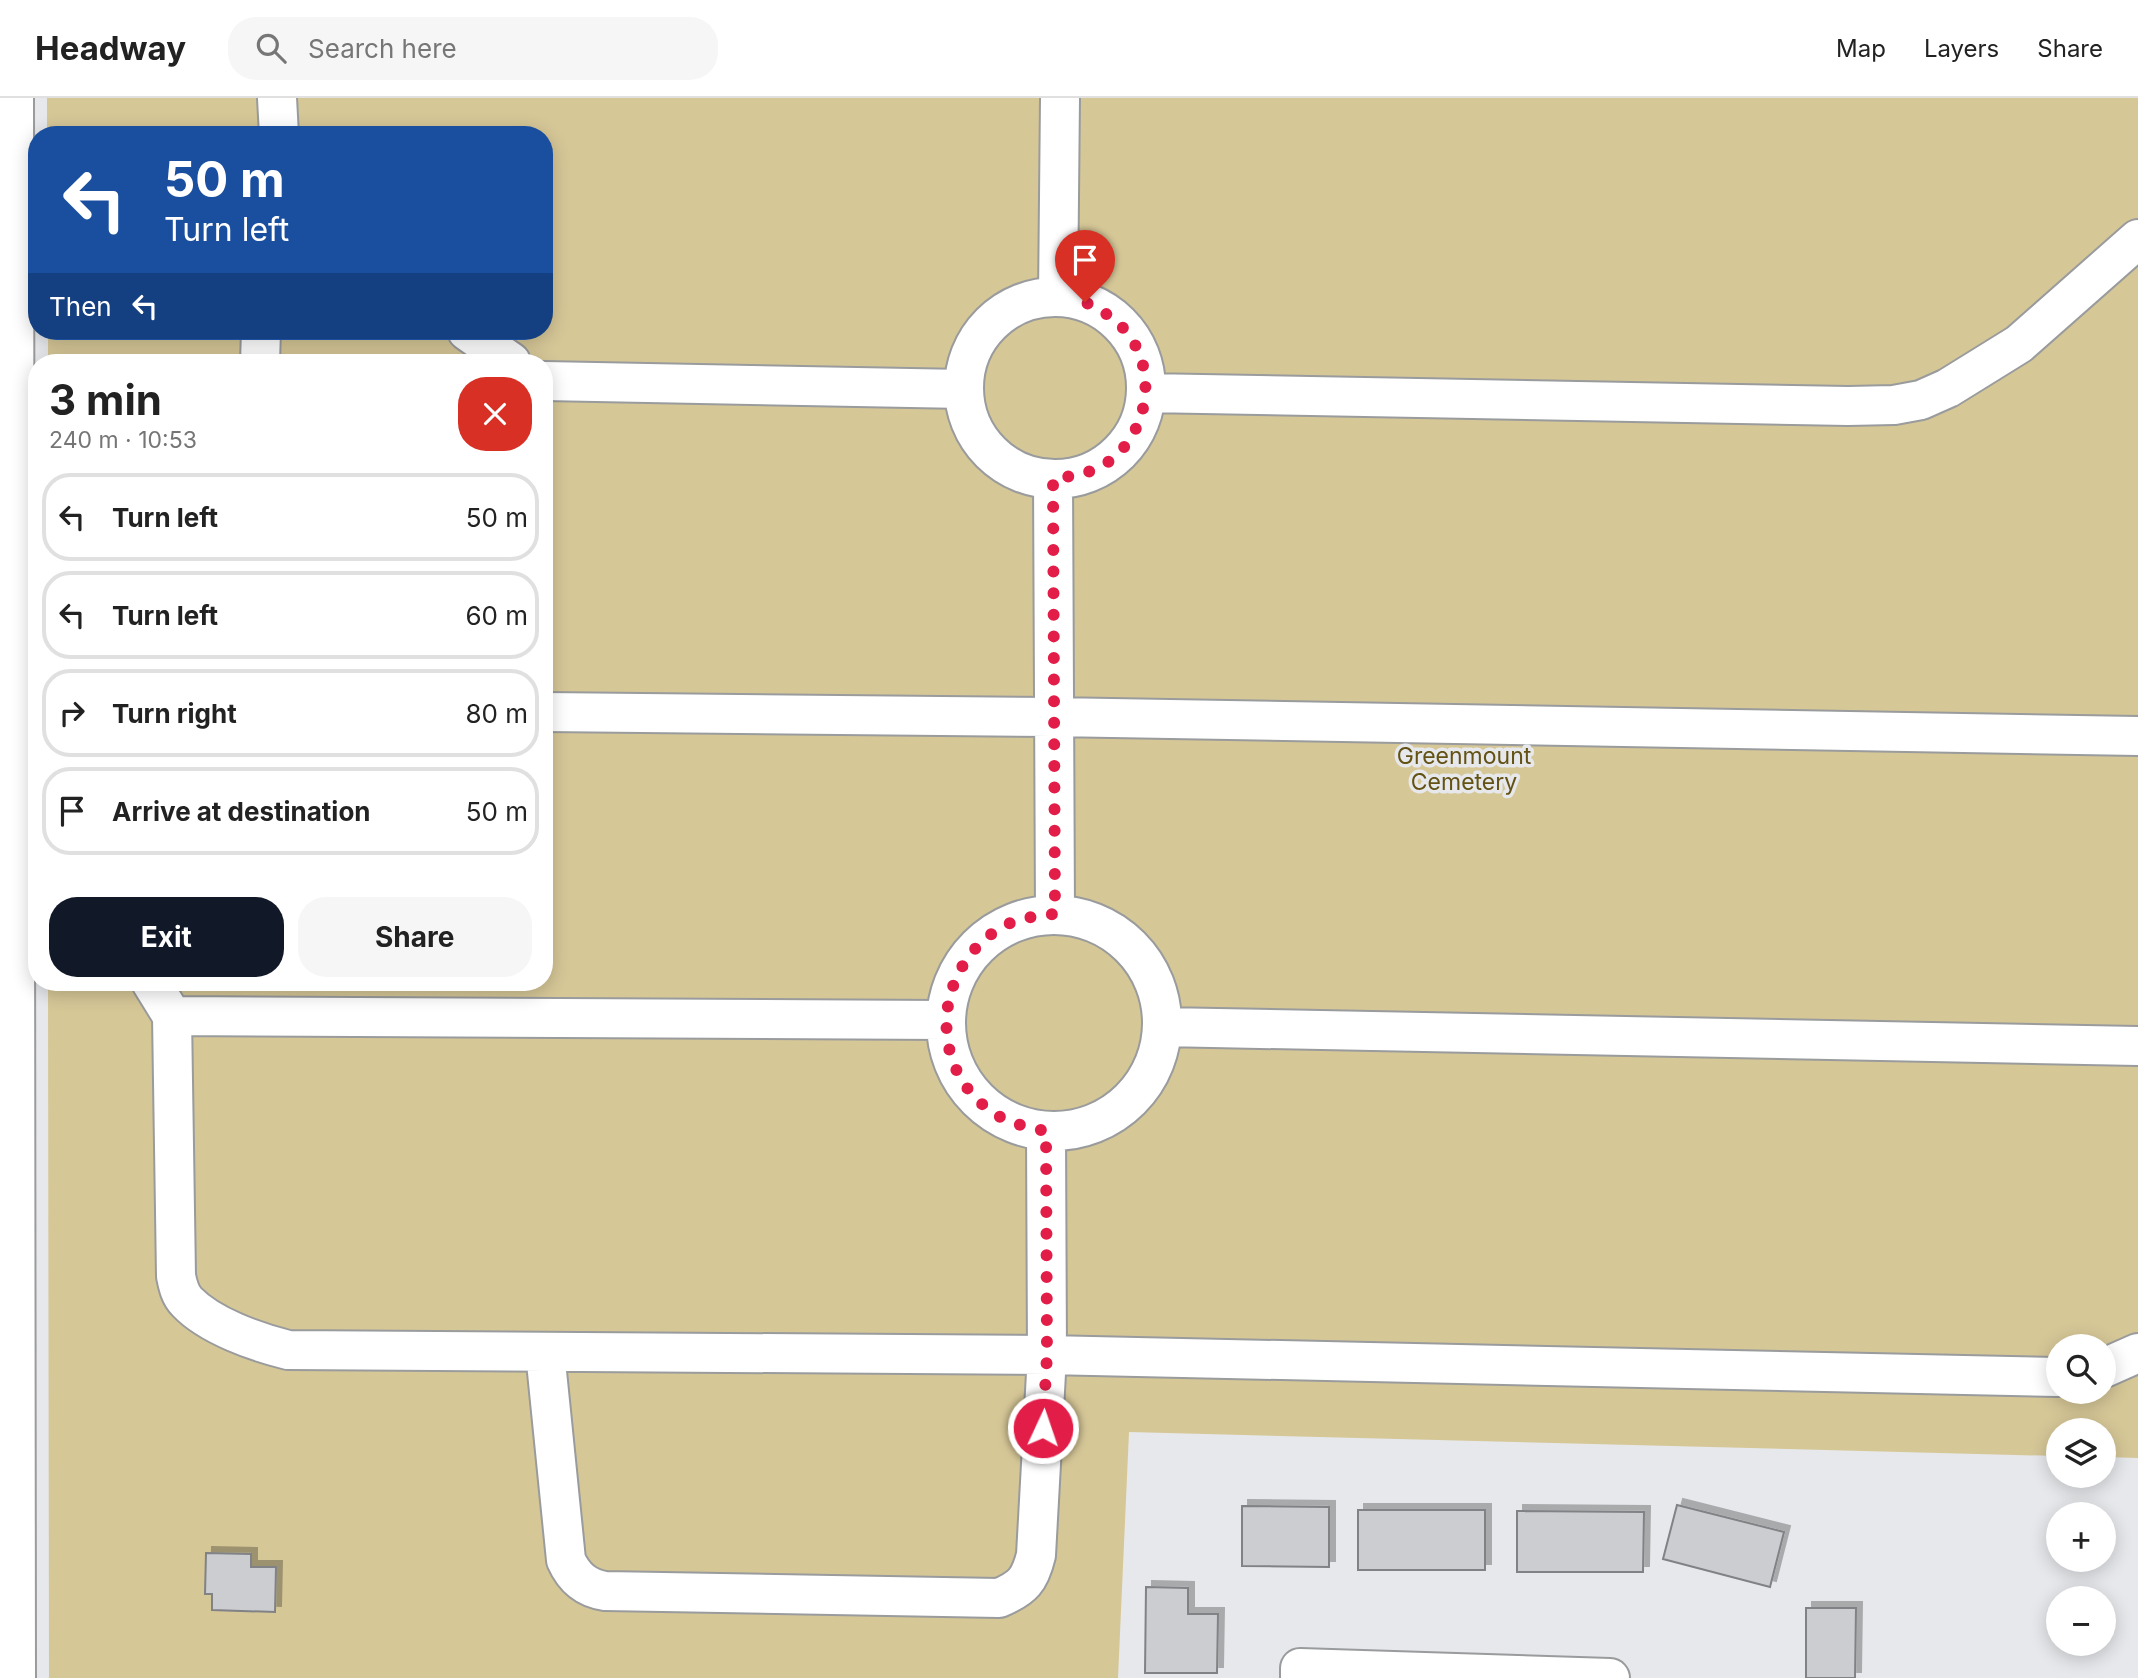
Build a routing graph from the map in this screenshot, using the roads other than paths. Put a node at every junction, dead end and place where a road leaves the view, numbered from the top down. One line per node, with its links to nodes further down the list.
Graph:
1 (14, 98): 13 (street)
2 (277, 98): 4 (street)
3 (1060, 98): 6 (street)
4 (279, 126)
5 (2138, 239): 11 (street)
6 (1058, 297): 10 (street); 11 (street)
7 (480, 340): 8 (street)
8 (500, 354)
9 (553, 381): 10 (street)
10 (964, 389): 12 (street)
11 (1146, 393): 12 (street)
12 (1053, 479): 16 (street)
13 (13, 506): 14 (street); 31 (street)
14 (28, 530)
15 (553, 712): 16 (street)
16 (1053, 717): 17 (street); 18 (street)
17 (2138, 736)
18 (1055, 914): 21 (street); 22 (street)
19 (157, 991): 20 (street)
20 (172, 1016): 21 (street); 25 (street)
21 (945, 1020): 24 (street)
22 (1163, 1027): 23 (street); 24 (street)
23 (2138, 1045)
24 (1046, 1131): 27 (street)
25 (545, 1352): 27 (street); 27 (street)
26 (2138, 1353): 28 (street)
27 (1047, 1355): 29 (street)
28 (2116, 1363)
29 (2046, 1377)
30 (1300, 1673): 32 (street)
31 (16, 1678)
32 (1610, 1678)

